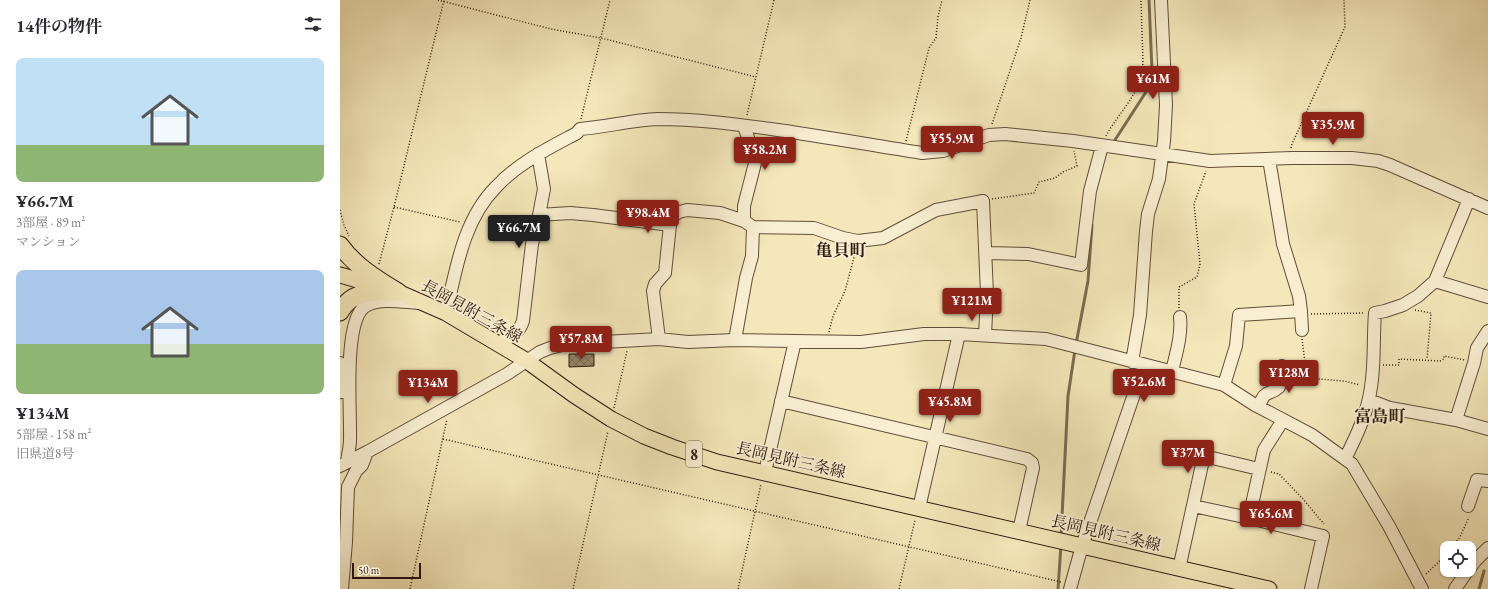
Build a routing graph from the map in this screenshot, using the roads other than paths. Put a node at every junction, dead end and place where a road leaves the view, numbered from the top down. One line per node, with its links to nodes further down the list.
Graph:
1 (1161, 0): 5 (street)
2 (744, 126): 3 (street); 4 (street); 10 (street)
3 (1102, 146): 5 (street); 13 (street)
4 (538, 154): 9 (street); 20 (street)
5 (1162, 155): 6 (street); 32 (street)
6 (1269, 159): 7 (street); 21 (street)
7 (1469, 199): 8 (street); 15 (street)
8 (1488, 208)
9 (539, 215): 11 (street); 30 (street)
10 (748, 224): 11 (street); 13 (street); 28 (street)
11 (670, 225): 27 (street)
12 (345, 241): 16 (highway)
13 (986, 253): 26 (street)
14 (340, 275): 16 (main road, 長岡見附三条線 / 8)
15 (1435, 281): 17 (street); 38 (street)
16 (398, 292): 18 (main road, 長岡見附三条線 / 8); 19 (highway)
17 (1488, 297)
18 (426, 304): 20 (main road, 長岡見附三条線 / 8); 47 (street)
19 (340, 312)
20 (446, 313): 30 (main road, 長岡見附三条線 / 8)
21 (1301, 313): 23 (street); 37 (street)
22 (1180, 317): 36 (street)
23 (1302, 330)
24 (1488, 331): 42 (street)
25 (959, 334): 26 (street); 29 (street); 44 (street)
26 (985, 335): 32 (street)
27 (659, 339): 28 (street); 31 (street)
28 (735, 340): 29 (street)
29 (795, 341): 39 (street)
30 (498, 343): 31 (main road, 長岡見附三条線 / 8)
31 (527, 361): 45 (street); 49 (main road, 長岡見附三条線 / 8)
32 (1132, 362): 34 (street)
33 (340, 363): 47 (street)
34 (1144, 365): 36 (street); 56 (street)
35 (1282, 366): 40 (street)
36 (1172, 371): 37 (street)
37 (1224, 385): 40 (street)
38 (1369, 400): 42 (street); 46 (street)
39 (781, 401): 44 (street); 49 (street)
40 (1259, 407): 41 (street)
41 (1282, 420): 46 (street); 48 (street)
42 (1456, 420): 43 (street)
43 (1488, 429)
44 (935, 437): 53 (street); 55 (street)
45 (367, 452): 47 (street); 62 (street)
46 (1345, 459): 65 (street)
47 (343, 463)
48 (1259, 469): 51 (street); 54 (street)
49 (763, 472): 53 (main road, 長岡見附三条線 / 8)
50 (1488, 481): 52 (street)
51 (1193, 506): 54 (street); 59 (street)
52 (1468, 506)
53 (919, 508): 55 (main road, 長岡見附三条線 / 8)
54 (1249, 518): 64 (street)
55 (1019, 531): 56 (main road, 長岡見附三条線 / 8)
56 (1082, 546): 59 (main road, 長岡見附三条線 / 8); 61 (street)
57 (1488, 548): 58 (street)
58 (1476, 560)
59 (1179, 569): 63 (main road, 長岡見附三条線 / 8)
60 (1464, 577): 66 (street)
61 (1070, 587)
62 (342, 589)
63 (1269, 589)
64 (1311, 589)
65 (1422, 589)
66 (1455, 589)

